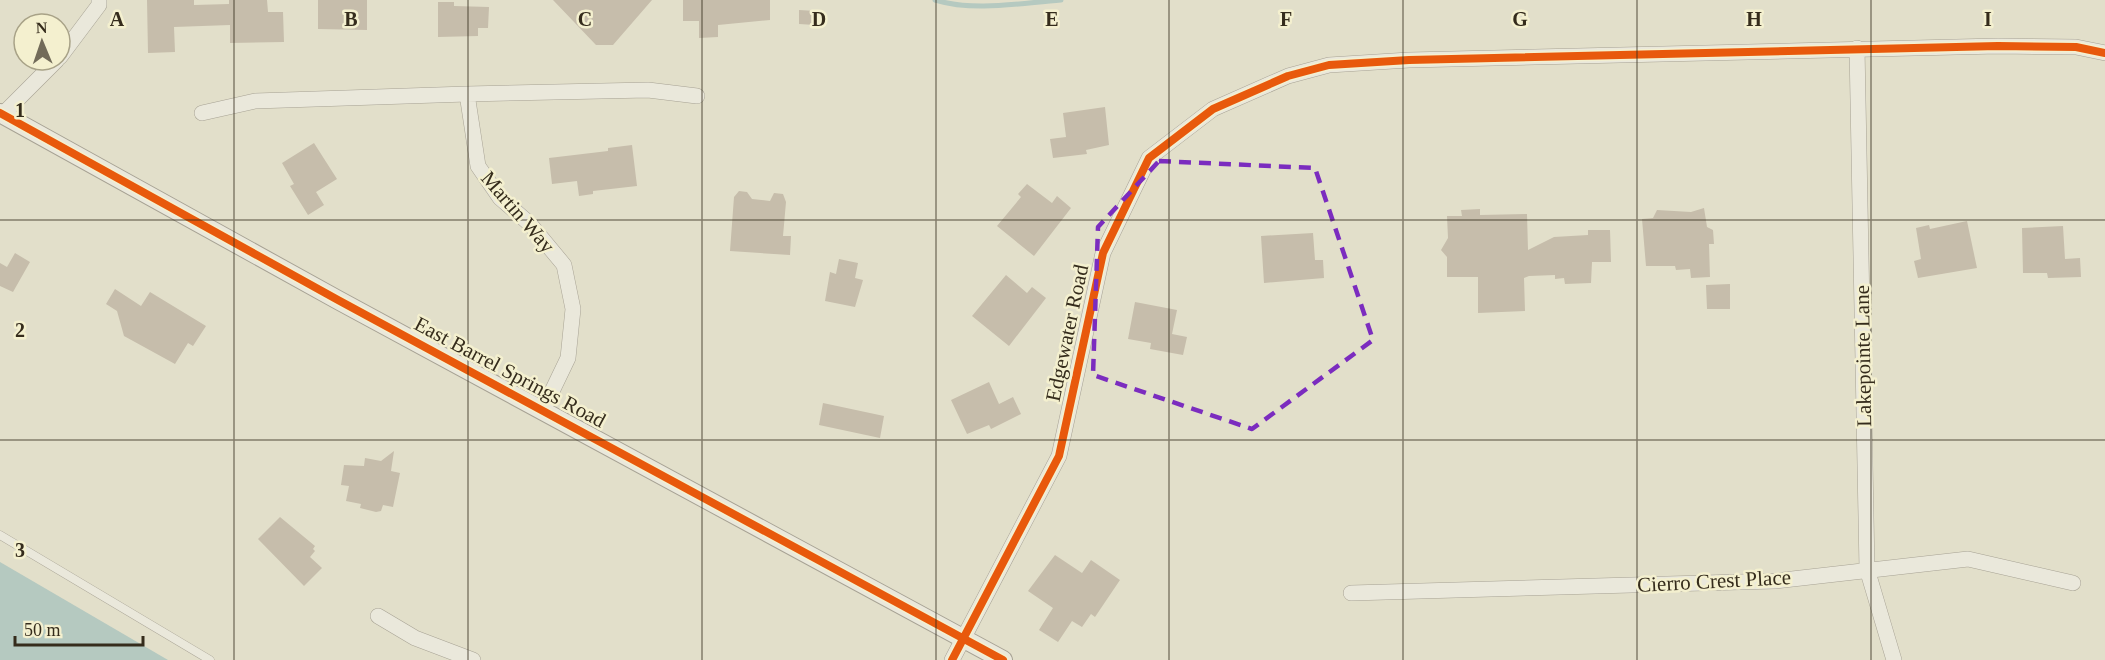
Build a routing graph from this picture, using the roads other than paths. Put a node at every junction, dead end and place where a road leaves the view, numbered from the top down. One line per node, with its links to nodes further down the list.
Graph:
1 (99, 0): 2 (street)
2 (72, 41)
3 (1857, 48): 4 (street, Edgewater Road); 12 (street, Lakepointe Lane); 16 (street, Edgewater Road)
4 (2105, 53)
5 (44, 72): 8 (street)
6 (467, 94): 7 (street); 9 (street); 10 (street, Martin Way)
7 (697, 96)
8 (1, 113): 10 (street, East Barrel Springs Road)
9 (202, 114)
10 (543, 410): 16 (street, East Barrel Springs Road)
11 (0, 535): 17 (lane)
12 (1868, 569): 13 (street, Cierro Crest Place); 14 (street, Cierro Crest Place); 21 (street, Lakepointe Lane)
13 (2073, 583)
14 (1351, 593)
15 (378, 616): 18 (street)
16 (965, 638): 19 (street, Edgewater Road); 20 (street, East Barrel Springs Road)
17 (210, 660)
18 (473, 660)
19 (952, 660)
20 (1003, 660)
21 (1894, 660)

